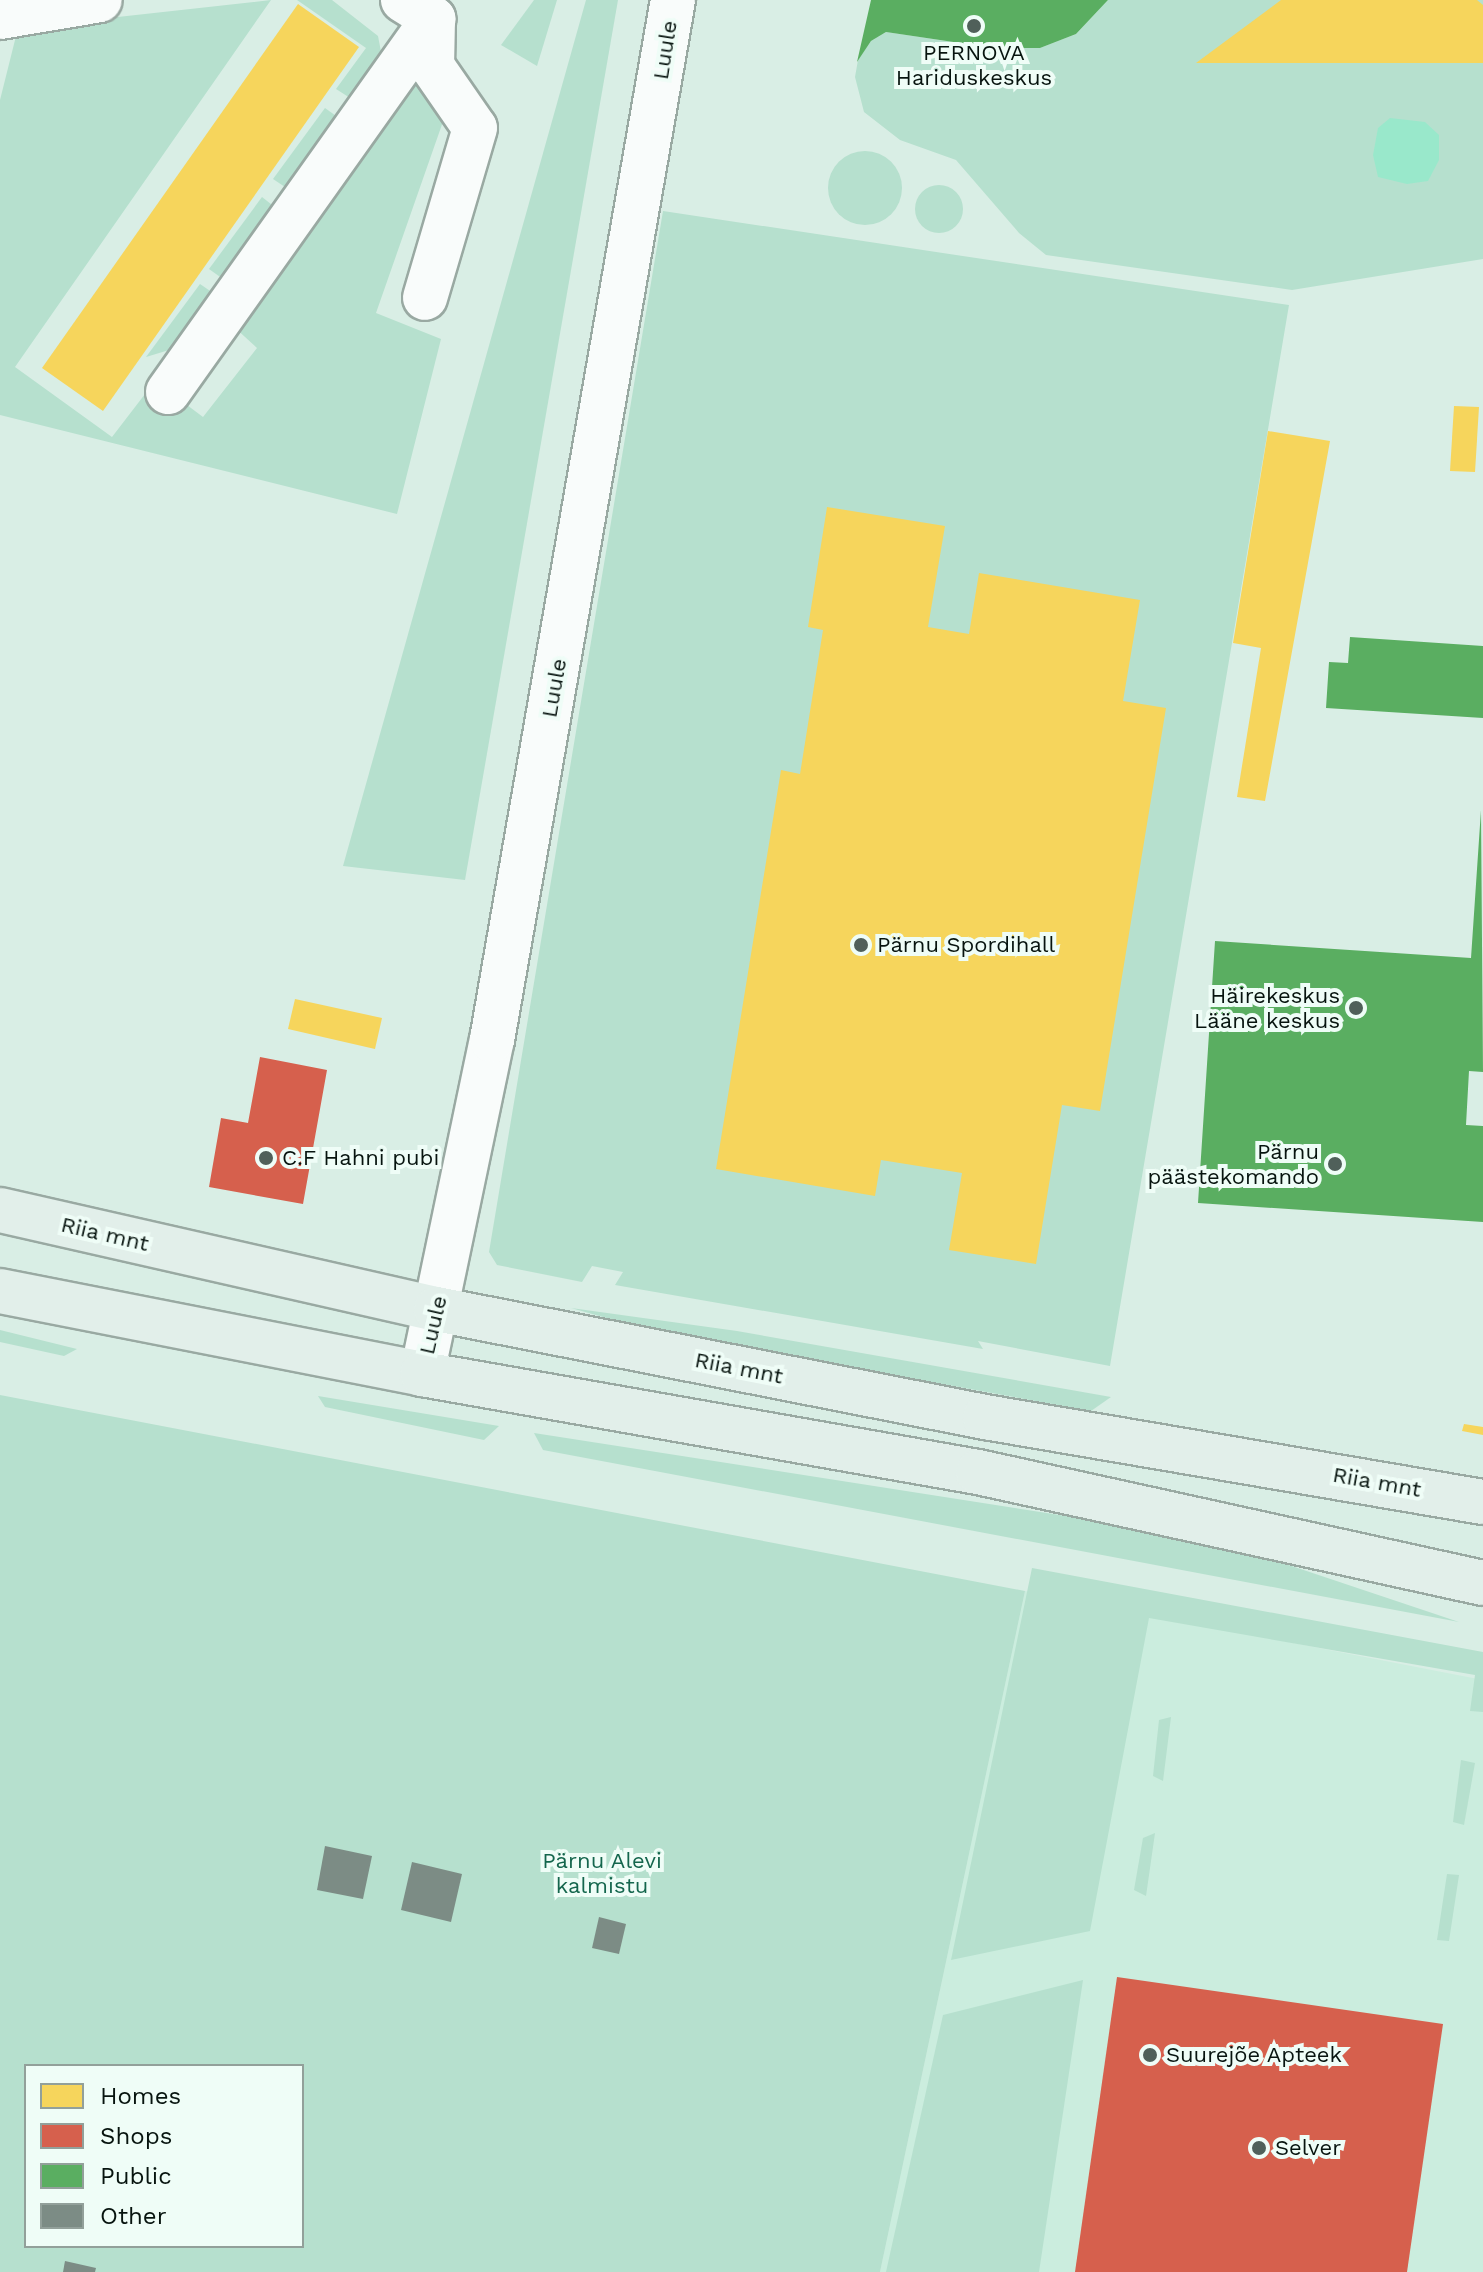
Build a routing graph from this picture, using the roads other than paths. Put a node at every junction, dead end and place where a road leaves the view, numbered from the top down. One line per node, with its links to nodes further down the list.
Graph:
1 (100, 0): 4 (street)
2 (673, 0): 9 (street, Luule)
3 (418, 10): 5 (street); 6 (street)
4 (0, 17)
5 (425, 298)
6 (168, 392)
7 (0, 1210): 9 (main road, Riia mnt)
8 (0, 1291): 10 (main road)
9 (436, 1309): 10 (street, Luule); 11 (main road, Riia mnt)
10 (422, 1374): 12 (main road)
11 (1483, 1502)
12 (1483, 1583)

